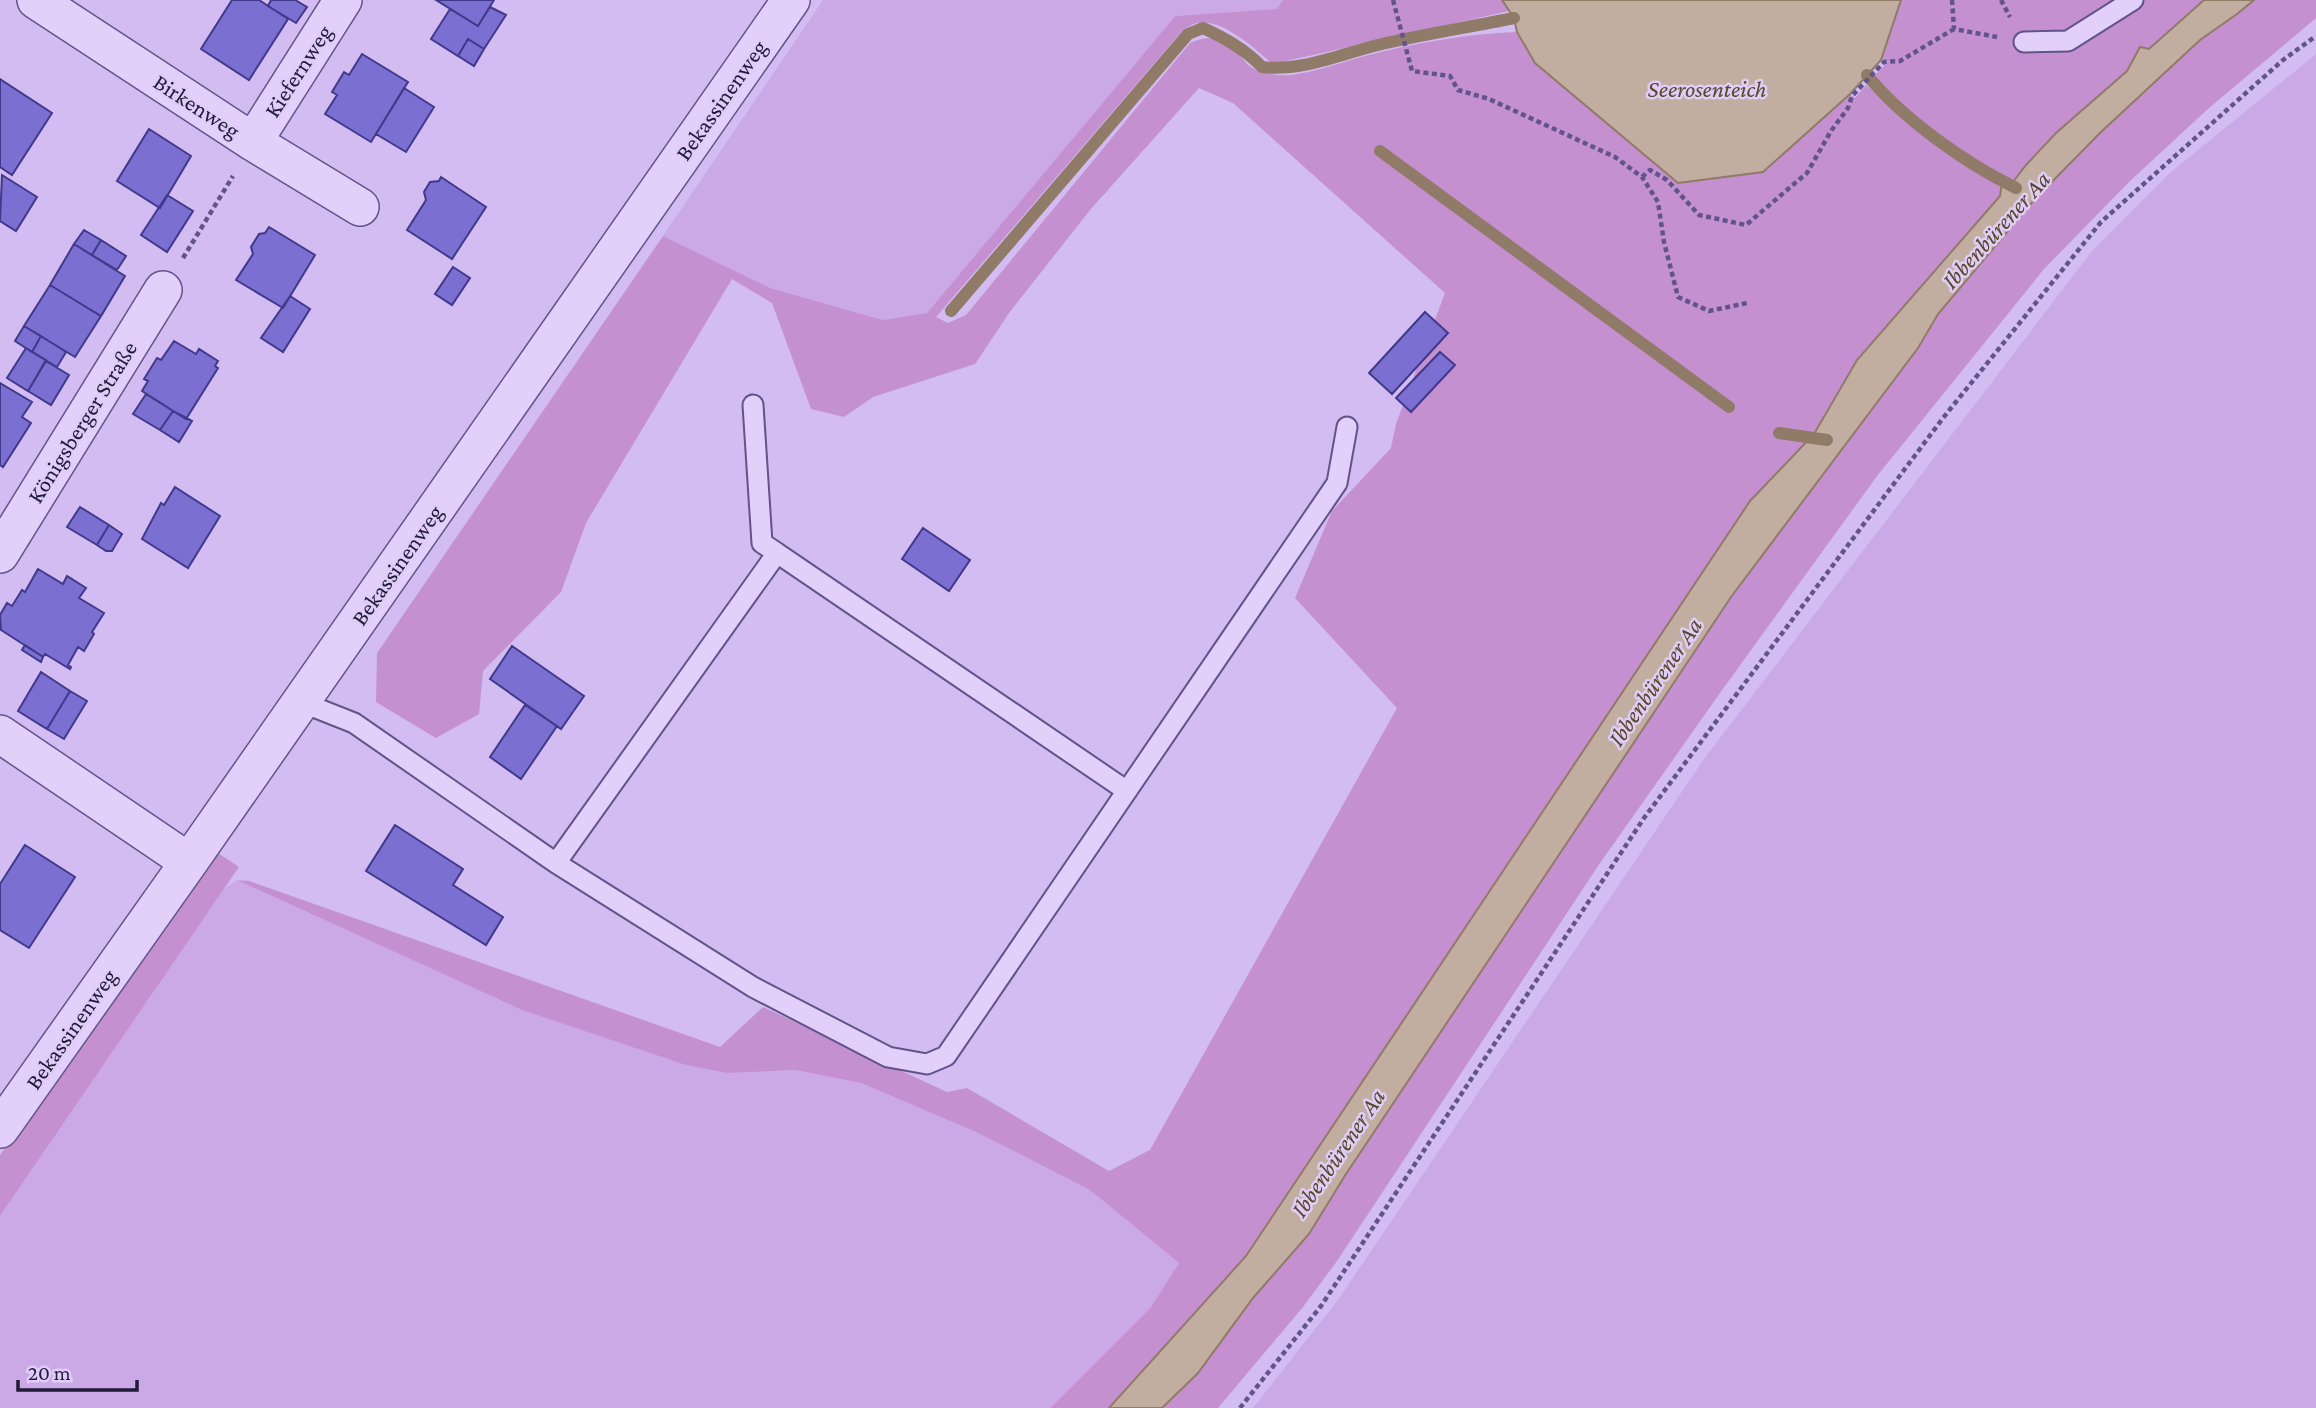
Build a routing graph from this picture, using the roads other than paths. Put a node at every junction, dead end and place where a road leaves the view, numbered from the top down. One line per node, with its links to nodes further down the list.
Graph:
1 (36, 0): 6 (street, Birkenweg)
2 (343, 0): 6 (street, Kiefernweg)
3 (791, 0): 13 (street, Bekassinenweg)
4 (2133, 0): 5 (lane)
5 (2024, 42)
6 (253, 142): 7 (street, Birkenweg)
7 (360, 207)
8 (163, 290): 12 (street, Königsberger Straße)
9 (753, 405): 11 (lane)
10 (1347, 427): 15 (lane)
11 (777, 553): 15 (lane); 17 (lane)
12 (0, 554)
13 (301, 702): 16 (street, Bekassinenweg); 17 (lane)
14 (0, 734): 16 (street)
15 (1127, 791): 17 (lane)
16 (190, 862): 18 (street, Bekassinenweg)
17 (556, 863)
18 (0, 1129)

